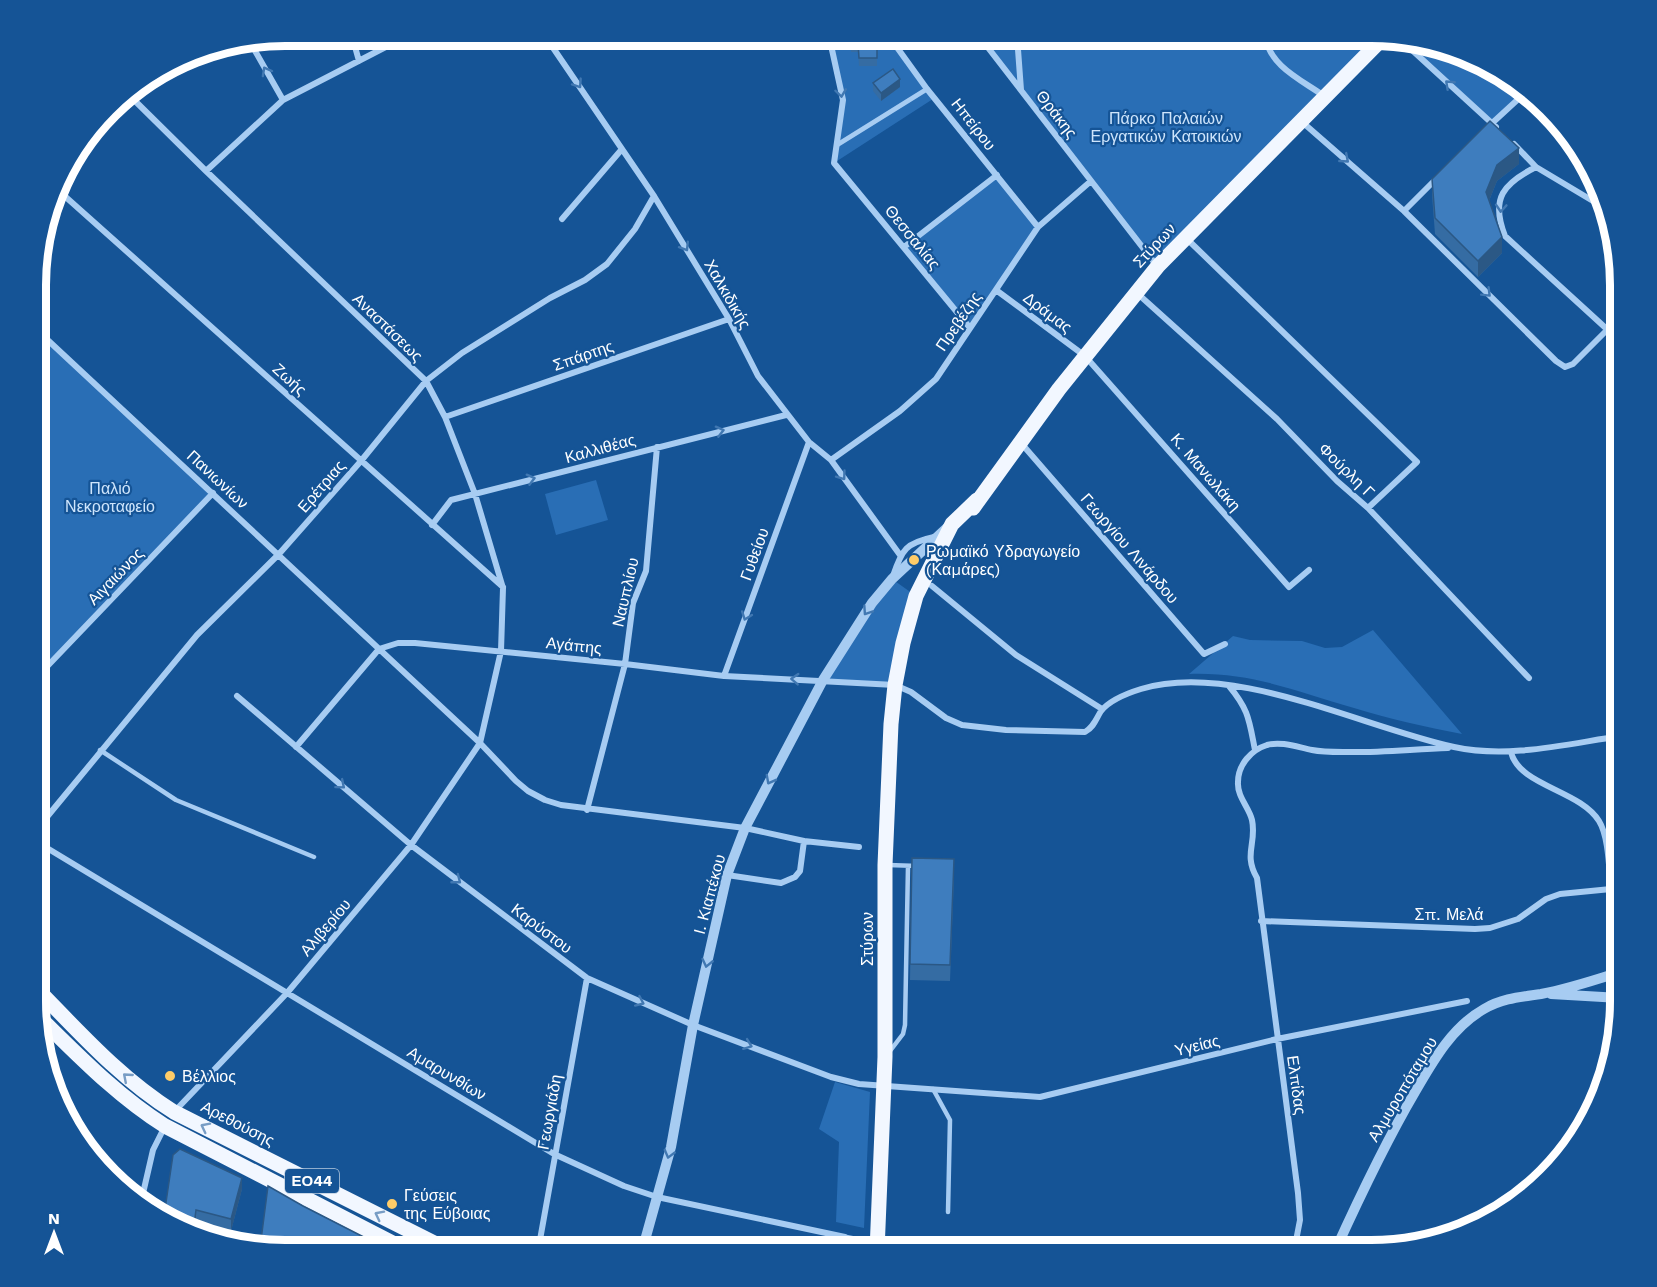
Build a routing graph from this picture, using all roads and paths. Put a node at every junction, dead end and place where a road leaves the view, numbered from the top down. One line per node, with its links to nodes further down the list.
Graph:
1 (355, 46): 12 (street)
2 (388, 46): 12 (street)
3 (552, 46): 25 (street, Χαλκιδικής, one-way to 25)
4 (831, 46): 24 (street, one-way to 24)
5 (896, 46): 13 (street, Ηπείρου)
6 (987, 46): 14 (street, Θράκης)
7 (1018, 46): 14 (street)
8 (1268, 46): 15 (street)
9 (1374, 46): 15 (main road, Στύρων)
10 (254, 49): 17 (street, one-way to 10)
11 (1412, 50): 20 (street, one-way to 11)
12 (359, 61): 17 (street)
13 (927, 89): 24 (street); 29 (street, Ηπείρου)
14 (1021, 90): 30 (street, Θράκης)
15 (1324, 97): 19 (main road, Στύρων)
16 (1519, 98): 20 (street)
17 (283, 100): 27 (street)
18 (135, 101): 27 (street, Αναστάσεως)
19 (1301, 120): 34 (street, one-way to 34); 37 (main road, Στύρων)
20 (1492, 123): 21 (street); 22 (street)
21 (1500, 130)
22 (1484, 131)
23 (1507, 138): 26 (street)
24 (837, 145): 38 (street, Θεσσαλίας)
25 (622, 149): 32 (street, Χαλκιδικής); 35 (street)
26 (1536, 167): 33 (street); 44 (street, one-way to 44)
27 (206, 171): 47 (street, Αναστάσεως)
28 (1444, 171): 34 (street)
29 (997, 175): 36 (street, Ηπείρου); 38 (street)
30 (1091, 181): 36 (street, Πρεβέζης); 39 (street, Θράκης)
31 (64, 196): 54 (street, Ζωής)
32 (654, 196): 42 (street, Χαλκιδικής, one-way to 42); 47 (street, Ερέτριας)
33 (1595, 202)
34 (1404, 211): 44 (street, one-way to 44)
35 (562, 219)
36 (1038, 227): 40 (street, Πρεβέζης)
37 (1185, 237): 39 (main road, Στύρων); 58 (street)
38 (904, 247): 43 (street, Θεσσαλίας)
39 (1158, 266): 41 (main road, Στύρων)
40 (996, 290): 43 (street, Πρεβέζης); 46 (street, Δράμας)
41 (1136, 292): 46 (main road, Στύρων); 58 (street, Φούρλη Γ)
42 (729, 319): 48 (street, Χαλκιδικής); 49 (street, Σπάρτης)
43 (970, 328): 53 (street, Πρεβέζης)
44 (1608, 329)
45 (46, 338): 55 (street, Πανιωνίων)
46 (1085, 356): 51 (main road, Στύρων); 64 (street, Κ. Μανωλάκη)
47 (426, 381): 49 (street, Αναστάσεως); 54 (street, Ερέτριας)
48 (786, 415): 50 (street, Χαλκιδικής); 52 (street, Καλλιθέας, one-way to 48)
49 (445, 417): 56 (street, Αναστάσεως)
50 (809, 442): 53 (street, Χαλκιδικής); 74 (street, Γυθείου, one-way to 74)
51 (1021, 443): 57 (main road, Στύρων); 69 (street, Γεωργίου Λινάρδου)
52 (657, 447): 56 (street, Καλλιθέας, one-way to 52); 72 (street, Ναυπλίου)
53 (831, 460): 63 (street, Χαλκιδικής, one-way to 63)
54 (361, 461): 60 (street, Ζωής); 62 (street, Ερέτριας)
55 (213, 493): 62 (street, Πανιωνίων); 73 (street, Αιγαιώνος)
56 (475, 494): 60 (street, Καλλιθέας); 67 (street, Αναστάσεως)
57 (977, 501): 59 (main road, Στύρων); 66 (main road, Στύρων)
58 (1368, 508): 75 (street, Φούρλη Γ)
59 (952, 524): 61 (street, Ι. Κιαπέκου); 68 (main road, Στύρων)
60 (432, 525): 67 (street, Ζωής)
61 (936, 537): 63 (street, Ι. Κιαπέκου); 65 (street, Ι. Κιαπέκου)
62 (279, 554): 70 (street, Πανιωνίων); 85 (street, Ερέτριας)
63 (900, 555): 65 (street, Ι. Κιαπέκου)
64 (1309, 570)
65 (892, 579): 76 (street, Ι. Κιαπέκου, one-way to 76)
66 (932, 586): 68 (main road, Στύρων); 80 (street)
67 (503, 588): 71 (street, Αναστάσεως)
68 (906, 629): 77 (main road, Στύρων)
69 (1225, 644)
70 (378, 649): 71 (street, Αγάπης); 82 (street, Πανιωνίων); 83 (street)
71 (501, 651): 72 (street, Αγάπης); 82 (street, Αλιβερίου)
72 (625, 664): 74 (street, Αγάπης); 88 (street, Ναυπλίου)
73 (46, 668)
74 (724, 676): 76 (street, Αγάπης, one-way to 74)
75 (1529, 678)
76 (823, 680): 77 (street, Αγάπης); 90 (street, Ι. Κιαπέκου, one-way to 90)
77 (895, 686): 80 (street); 96 (main road, Στύρων)
78 (1229, 686): 80 (street); 84 (street); 86 (street)
79 (237, 696): 83 (street, Καρύστου)
80 (1102, 709)
81 (1610, 738): 87 (street)
82 (480, 743): 88 (street, Πανιωνίων); 92 (street, Αλιβερίου)
83 (296, 747): 92 (street, Καρύστου, one-way to 92)
84 (1455, 748): 86 (street); 87 (street)
85 (100, 750): 89 (street, Ερέτριας); 95 (lane)
86 (1255, 750): 102 (street, Ελπίδας)
87 (1511, 752): 100 (street, Σπ. Μελά)
88 (587, 810): 90 (street, Πανιωνίων)
89 (46, 818)
90 (745, 828): 91 (street, Πανιωνίων); 99 (street, Ι. Κιαπέκου)
91 (804, 841): 94 (street, Πανιωνίων); 99 (street)
92 (411, 845): 104 (street, Καρύστου, one-way to 104); 105 (street, Αλιβερίου)
93 (46, 847): 105 (street, Αμαρυνθίων)
94 (859, 847)
95 (314, 857)
96 (885, 865): 97 (lane); 113 (main road, Στύρων)
97 (908, 866): 98 (lane); 113 (lane)
98 (920, 866)
99 (727, 875): 110 (street, Ι. Κιαπέκου, one-way to 110)
100 (1610, 881)
101 (1610, 889): 102 (street, Σπ. Μελά)
102 (1261, 921): 112 (street, Ελπίδας)
103 (1610, 975): 106 (street)
104 (587, 978): 110 (street, Καρύστου, one-way to 110); 118 (street, Γεωργιάδη)
105 (287, 993): 116 (street, Αλιβερίου); 118 (street, Αμαρυνθίων)
106 (1541, 993): 107 (street); 130 (street, Αλμυροπόταμου)
107 (1610, 996)
108 (46, 998): 116 (main road, Αρεθούσης / ΕΟ44, one-way to 108)
109 (1467, 1001): 112 (street, Υγείας)
110 (693, 1025): 114 (street, Καρύστου, one-way to 114); 120 (street, Ι. Κιαπέκου, one-way to 120)
111 (48, 1026): 117 (main road, ΕΟ44)
112 (1277, 1039): 115 (street, Υγείας); 129 (street, Ελπίδας)
113 (885, 1058): 114 (main road, Στύρων)
114 (885, 1086): 115 (street, Υγείας); 128 (main road, Στύρων)
115 (933, 1089): 121 (lane)
116 (174, 1112): 117 (street, Αλιβερίου); 124 (main road, Αρεθούσης / ΕΟ44, one-way to 116)
117 (165, 1126): 119 (street, Αλιβερίου); 123 (main road, ΕΟ44)
118 (555, 1154): 120 (street, Αμαρυνθίων); 125 (street, Γεωργιάδη)
119 (143, 1193)
120 (657, 1197): 122 (street, Αμαρυνθίων); 126 (street, Ι. Κιαπέκου)
121 (948, 1212)
122 (845, 1237): 127 (street, Αμαρυνθίων)
123 (387, 1240)
124 (428, 1240)
125 (540, 1240)
126 (645, 1240)
127 (855, 1240)
128 (877, 1240)
129 (1296, 1240)
130 (1340, 1240)

